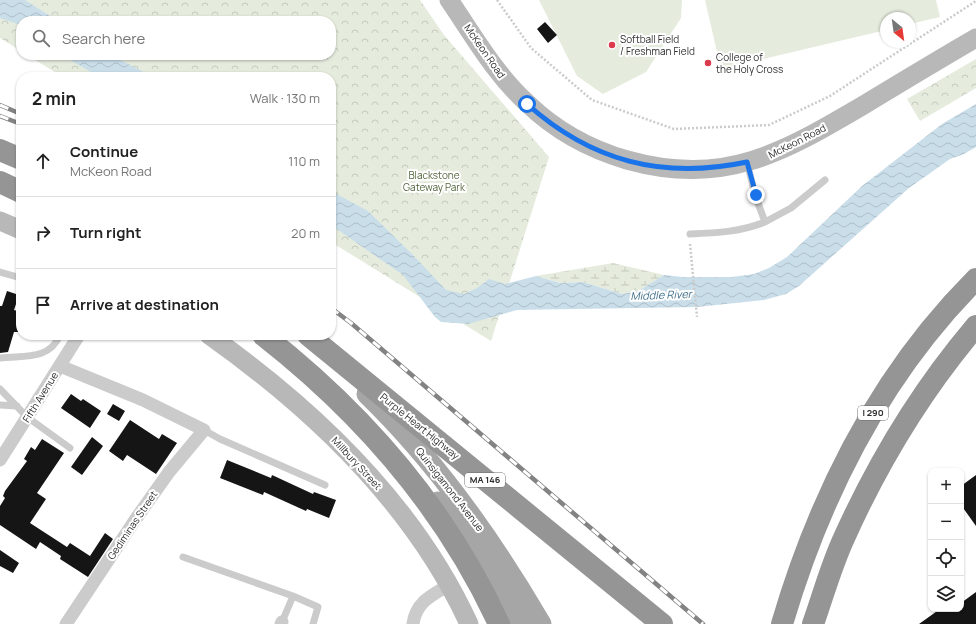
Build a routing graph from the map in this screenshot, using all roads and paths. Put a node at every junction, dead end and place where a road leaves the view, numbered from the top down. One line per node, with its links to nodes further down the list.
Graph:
1 (449, 0): 7 (main road, McKeon Road)
2 (497, 0): 3 (path)
3 (976, 1)
4 (976, 38): 7 (main road, McKeon Road)
5 (0, 150): 6 (highway)
6 (16, 157)
7 (747, 162): 12 (lane)
8 (826, 180): 12 (lane)
9 (0, 182): 10 (highway)
10 (16, 190)
11 (0, 221): 13 (main road)
12 (765, 222): 14 (lane)
13 (16, 228)
14 (690, 234): 18 (path)
15 (0, 272): 16 (lane)
16 (16, 277)
17 (976, 279): 49 (highway, I 290)
18 (697, 317)
19 (976, 326): 50 (highway, I 290)
20 (57, 340): 26 (lane)
21 (76, 340): 27 (street, Fifth Avenue)
22 (216, 340): 38 (main road, Millbury Street)
23 (269, 340): 35 (highway)
24 (312, 340): 47 (main road, Quinsigamond Avenue)
25 (313, 340): 48 (highway, Purple Heart Highway / MA 146)
26 (0, 358)
27 (60, 366): 31 (street, Fifth Avenue); 32 (street)
28 (0, 389): 30 (lane)
29 (0, 405): 30 (lane)
30 (17, 406): 31 (lane)
31 (27, 417): 33 (lane); 34 (street, Fifth Avenue)
32 (204, 430): 36 (lane); 41 (street, Gediminas Street)
33 (70, 448)
34 (0, 460)
35 (404, 471): 45 (highway); 46 (main road, Quinsigamond Avenue)
36 (325, 485)
37 (183, 557): 39 (lane)
38 (449, 584): 43 (street); 44 (main road, Millbury Street)
39 (293, 596): 40 (lane); 42 (lane)
40 (281, 623)
41 (66, 624)
42 (313, 624)
43 (413, 624)
44 (469, 624)
45 (499, 624)
46 (520, 624)
47 (541, 624)
48 (662, 624)
49 (782, 624)
50 (813, 624)

